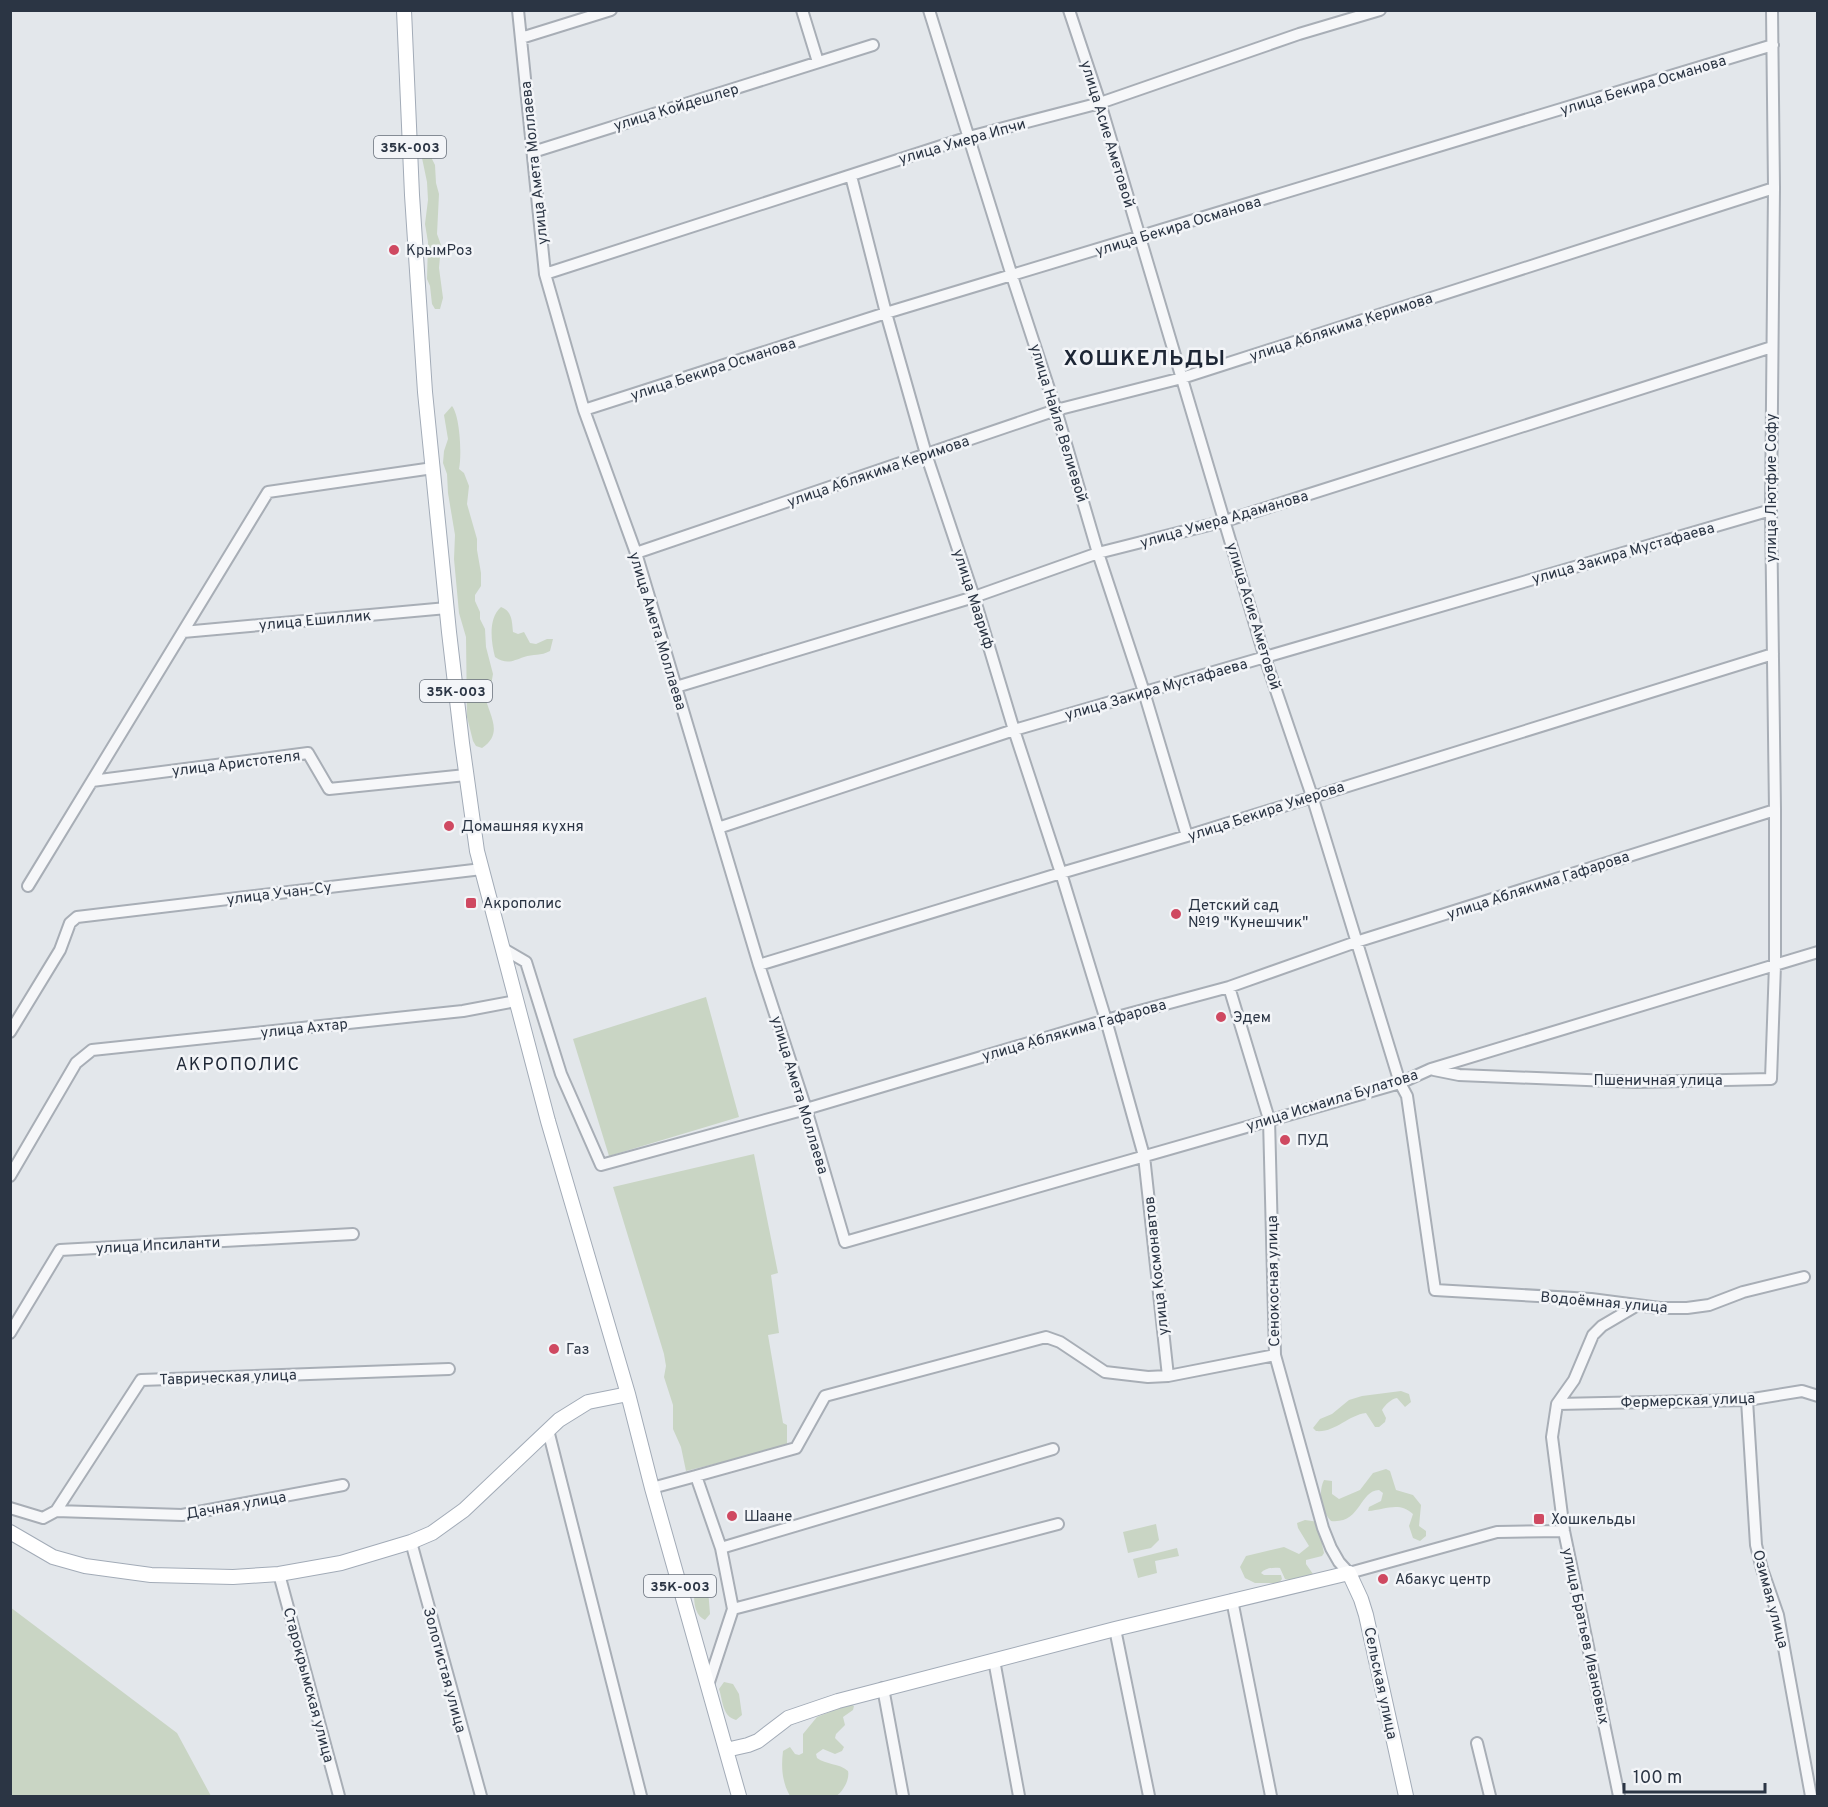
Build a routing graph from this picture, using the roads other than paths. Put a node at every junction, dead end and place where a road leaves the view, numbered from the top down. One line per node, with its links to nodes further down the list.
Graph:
1 (404, 10): 27 (main road, 35К-003)
2 (518, 10): 9 (street, улица Амета Моллаева)
3 (611, 10): 9 (street)
4 (802, 10): 12 (street)
5 (929, 10): 14 (street, улица Найле Велиевой)
6 (1069, 10): 13 (street, улица Асие Аметовой)
7 (1380, 10): 13 (street, улица Умера Ипчи)
8 (1772, 10): 11 (street, улица Лютфие Софу)
9 (521, 38): 15 (street, улица Амета Моллаева)
10 (873, 45): 12 (street, улица Койдешлер)
11 (1773, 45): 17 (street, улица Лютфие Софу); 18 (street, улица Бекира Османова)
12 (818, 62): 15 (street, улица Койдешлер)
13 (1100, 103): 14 (street, улица Умера Ипчи); 18 (street, улица Асие Аметовой)
14 (969, 137): 16 (street, улица Умера Ипчи); 20 (street, улица Найле Велиевой)
15 (533, 152): 19 (street, улица Амета Моллаева)
16 (851, 176): 19 (street, улица Умера Ипчи); 21 (street, улица Маариф)
17 (1774, 188): 22 (street, улица Лютфие Софу); 23 (street, улица Аблякима Керимова)
18 (1140, 238): 20 (street, улица Бекира Османова); 23 (street, улица Асие Аметовой)
19 (545, 274): 24 (street, улица Амета Моллаева)
20 (1012, 276): 21 (street, улица Бекира Османова); 25 (street, улица Найле Велиевой)
21 (886, 313): 24 (street, улица Бекира Османова); 26 (street, улица Маариф)
22 (1772, 347): 28 (street, улица Лютфие Софу); 29 (street, улица Умера Адаманова)
23 (1182, 378): 25 (street, улица Аблякима Керимова); 29 (street, улица Асие Аметовой)
24 (584, 410): 30 (street, улица Амета Моллаева)
25 (1056, 410): 26 (street, улица Аблякима Керимова); 31 (street, улица Найле Велиевой)
26 (926, 454): 30 (street, улица Аблякима Керимова); 32 (street, улица Маариф)
27 (433, 468): 33 (main road, 35К-003); 34 (street)
28 (1771, 510): 35 (street, улица Лютфие Софу); 36 (street, улица Закира Мустафаева)
29 (1225, 521): 31 (street, улица Умера Адаманова); 36 (street, улица Асие Аметовой)
30 (636, 553): 37 (street, улица Амета Моллаева)
31 (1098, 553): 32 (street, улица Умера Адаманова); 38 (street, улица Найле Велиевой)
32 (974, 597): 37 (street, улица Умера Адаманова); 39 (street, улица Маариф)
33 (447, 608): 34 (street, улица Ешиллик); 40 (main road, 35К-003)
34 (183, 632): 41 (street)
35 (1773, 654): 42 (street, улица Бекира Умерова); 43 (street, улица Лютфие Софу)
36 (1265, 658): 38 (street, улица Закира Мустафаева); 42 (street, улица Асие Аметовой)
37 (676, 687): 44 (street, улица Амета Моллаева)
38 (1144, 692): 39 (street, улица Закира Мустафаева); 45 (street, улица Найле Велиевой)
39 (1014, 730): 44 (street, улица Закира Мустафаева); 47 (street, улица Маариф)
40 (466, 775): 41 (street, улица Аристотеля); 46 (main road, 35К-003)
41 (92, 781): 48 (street)
42 (1312, 796): 45 (street, улица Бекира Умерова); 49 (street, улица Асие Аметовой)
43 (1776, 810): 49 (street, улица Аблякима Гафарова); 52 (street, улица Лютфие Софу)
44 (718, 828): 53 (street, улица Амета Моллаева)
45 (1187, 836): 47 (street, улица Бекира Умерова)
46 (482, 869): 50 (main road, 35К-003); 57 (street, улица Учан-Су)
47 (1061, 873): 53 (street, улица Бекира Умерова); 56 (street, улица Маариф)
48 (28, 886)
49 (1356, 942): 54 (street, улица Аблякима Гафарова); 59 (street, улица Асие Аметовой)
50 (502, 948): 55 (main road, 35К-003); 60 (street, улица Аблякима Гафарова)
51 (1818, 952): 52 (street, улица Исмаила Булатова)
52 (1775, 964): 58 (street, улица Исмаила Булатова); 58 (street, Пшеничная улица)
53 (759, 966): 60 (street, улица Амета Моллаева)
54 (1229, 987): 56 (street, улица Аблякима Гафарова); 61 (street)
55 (516, 1001): 63 (street, улица Ахтар); 72 (main road, 35К-003)
56 (1106, 1020): 60 (street, улица Аблякима Гафарова); 62 (street, улица Космонавтов)
57 (10, 1032)
58 (1431, 1069): 59 (street, улица Исмаила Булатова)
59 (1400, 1083): 61 (street, улица Исмаила Булатова); 67 (street, Водоёмная улица)
60 (806, 1109): 65 (street, улица Амета Моллаева)
61 (1269, 1119): 62 (street, улица Исмаила Булатова); 69 (street, Сенокосная улица)
62 (1144, 1156): 65 (street, улица Исмаила Булатова); 71 (street, улица Космонавтов)
63 (10, 1176)
64 (353, 1233): 68 (street, улица Ипсиланти)
65 (845, 1242)
66 (1804, 1276): 67 (street, Водоёмная улица)
67 (1636, 1306): 75 (street)
68 (10, 1333)
69 (1275, 1355): 71 (street); 88 (street, Сенокосная улица)
70 (449, 1369): 82 (street, Таврическая улица)
71 (1168, 1376): 78 (street)
72 (628, 1394): 76 (main road); 80 (main road, 35К-003)
73 (1818, 1396): 74 (street, Фермерская улица)
74 (1747, 1400): 75 (street, Фермерская улица); 109 (street, Озимая улица)
75 (1557, 1404): 84 (street, улица Братьев Ивановых)
76 (548, 1430): 86 (main road); 100 (street)
77 (1053, 1449): 87 (street)
78 (696, 1476): 80 (street); 87 (street)
79 (343, 1485): 82 (street, Дачная улица)
80 (652, 1488): 94 (main road, 35К-003)
81 (10, 1508): 82 (street)
82 (56, 1511)
83 (1058, 1524): 91 (street)
84 (1564, 1531): 88 (street); 108 (street, улица Братьев Ивановых)
85 (10, 1532): 89 (main road)
86 (411, 1542): 89 (main road); 99 (street, Золотистая улица)
87 (721, 1548): 91 (street)
88 (1349, 1572): 90 (main road); 106 (main road, Сельская улица)
89 (279, 1574): 98 (street, Старокрымская улица)
90 (1232, 1600): 92 (main road); 105 (street)
91 (734, 1609): 94 (street)
92 (1115, 1629): 93 (main road); 104 (street)
93 (994, 1660): 95 (main road); 103 (street)
94 (708, 1685): 97 (main road, 35К-003)
95 (883, 1688): 97 (main road); 102 (street)
96 (1477, 1743): 107 (street)
97 (726, 1750): 101 (main road, 35К-003)
98 (339, 1797)
99 (481, 1797)
100 (640, 1797)
101 (739, 1797)
102 (903, 1797)
103 (1019, 1797)
104 (1149, 1797)
105 (1271, 1797)
106 (1406, 1797)
107 (1490, 1797)
108 (1619, 1797)
109 (1811, 1797)

